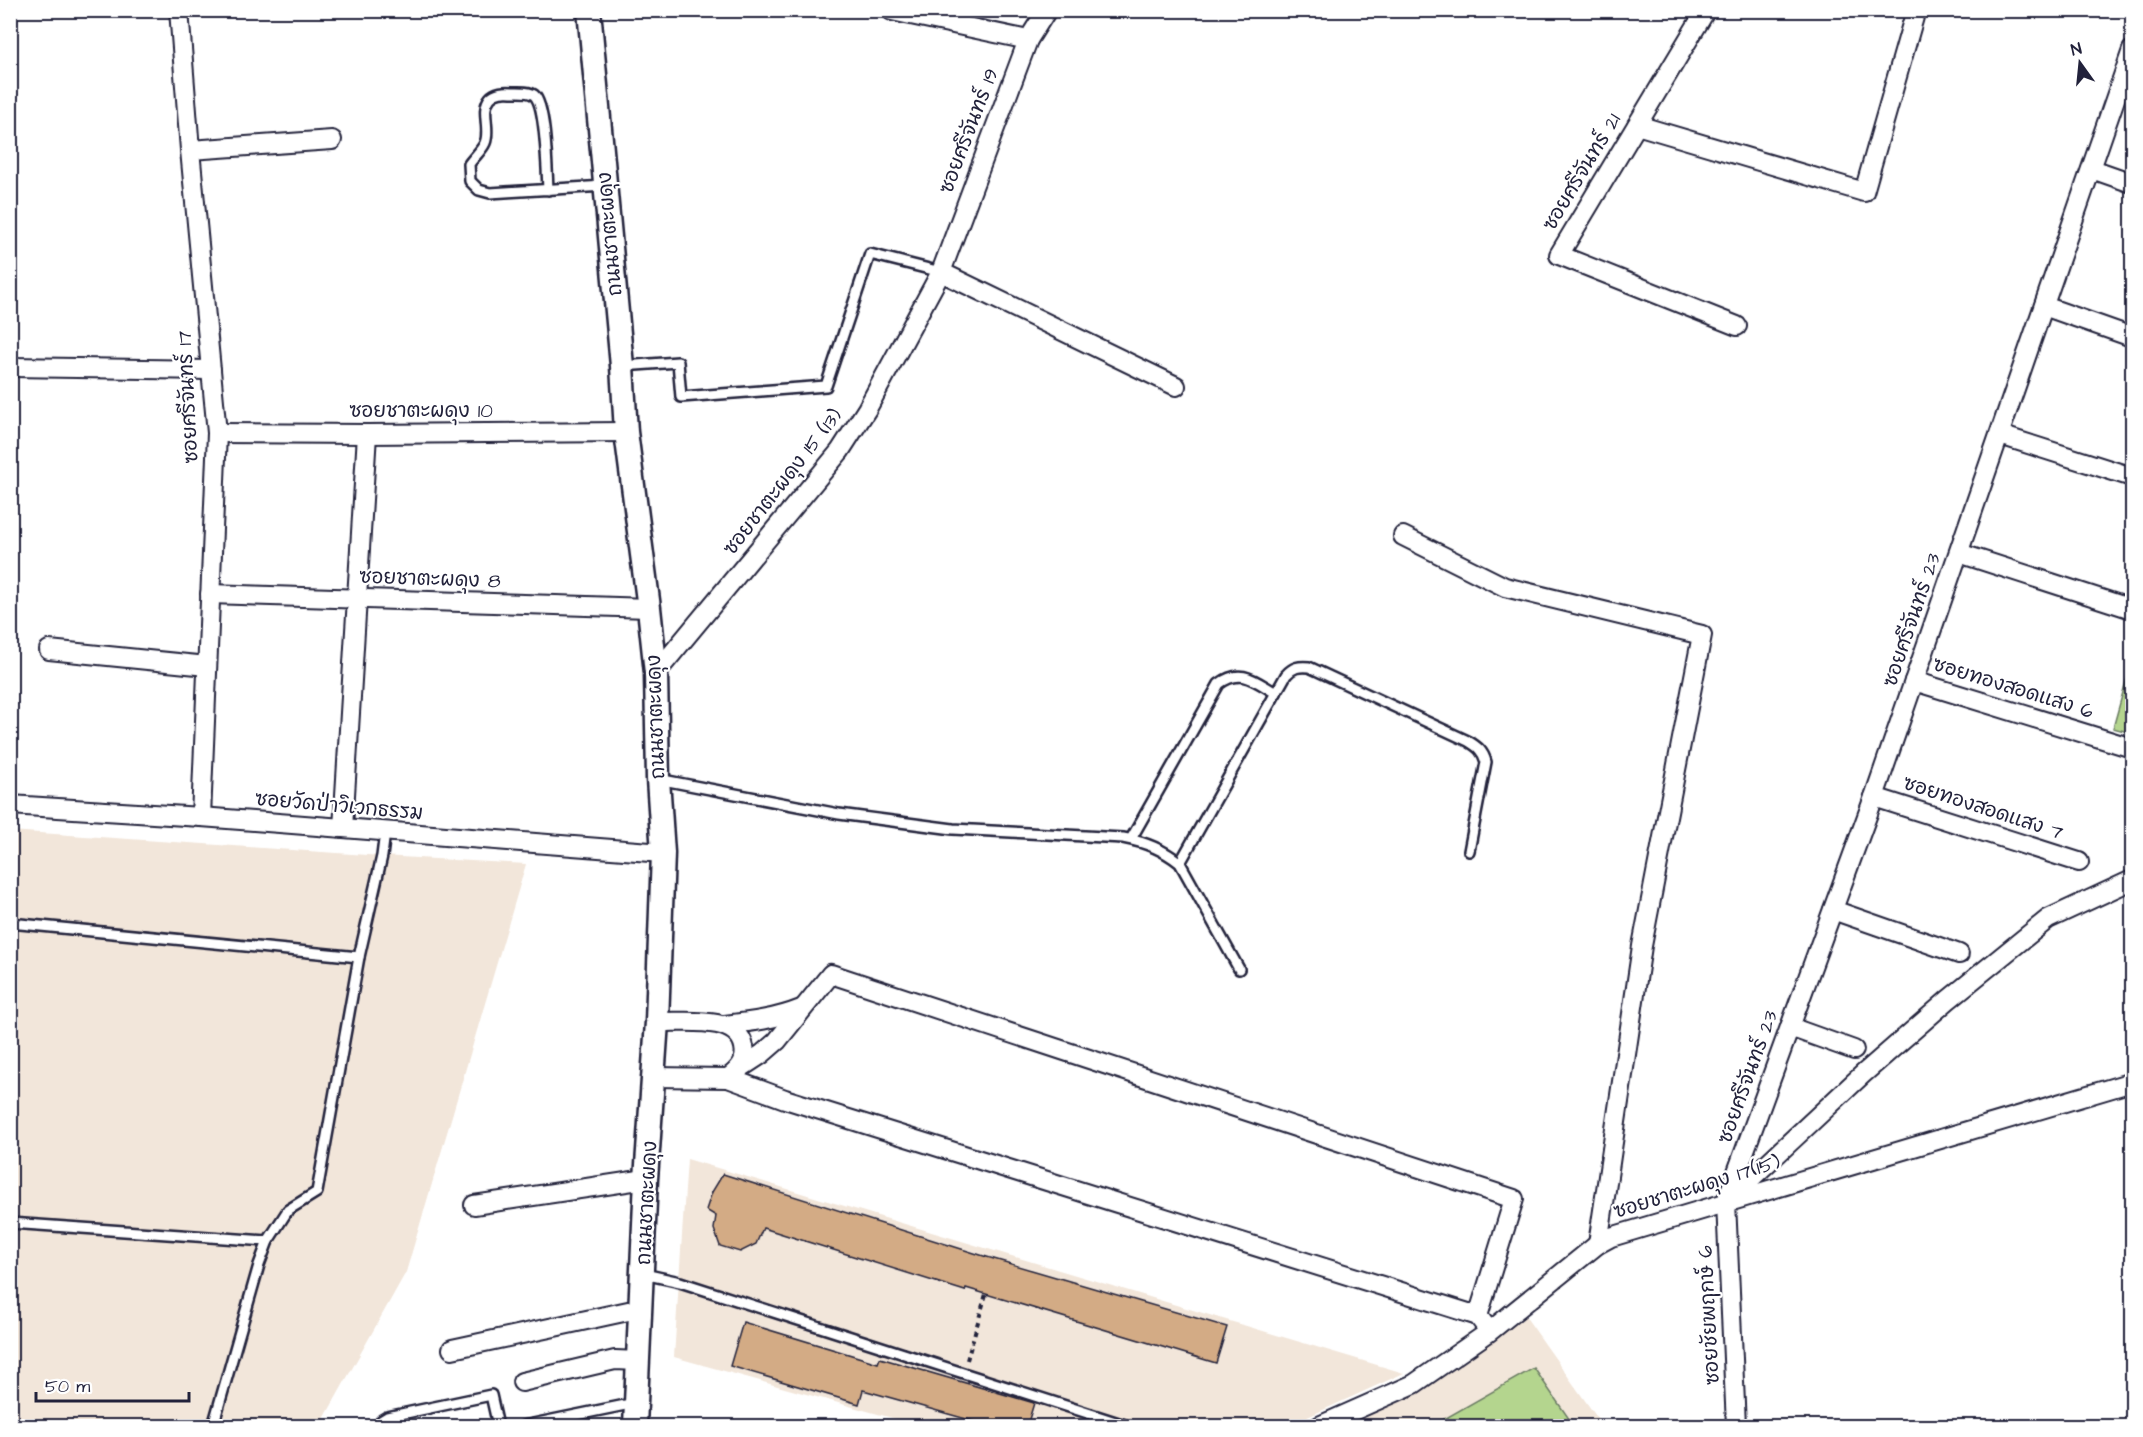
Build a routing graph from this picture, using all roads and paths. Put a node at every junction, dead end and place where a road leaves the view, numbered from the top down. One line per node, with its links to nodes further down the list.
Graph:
1 (179, 10): 11 (street, ซอยศรีจันทร์ 17)
2 (589, 10): 14 (street, ถนนชาตะผดุง)
3 (1047, 10): 7 (street, ซอยศรีจันทร์ 19)
4 (1706, 10): 9 (street, ซอยศรีจันทร์ 21)
5 (1916, 10): 9 (street)
6 (892, 11): 7 (street)
7 (1028, 40): 16 (street, ซอยศรีจันทร์ 19)
8 (2133, 50): 12 (street, ซอยศรีจันทร์ 23)
9 (1637, 125): 18 (street, ซอยศรีจันทร์ 21)
10 (332, 140): 11 (street)
11 (190, 150): 22 (street, ซอยศรีจันทร์ 17)
12 (2092, 169): 13 (street); 17 (street, ซอยศรีจันทร์ 23)
13 (2133, 183)
14 (605, 186): 15 (lane); 20 (street, ถนนชาตะผดุง)
15 (548, 190): 15 (lane)
16 (941, 272): 20 (lane); 23 (street); 37 (street, ซอยชาตะผดุง 15 (13))
17 (2044, 306): 19 (street); 27 (street, ซอยศรีจันทร์ 23)
18 (1737, 326)
19 (2133, 337)
20 (622, 366): 24 (street, ถนนชาตะผดุง)
21 (10, 367): 22 (street)
22 (211, 370): 25 (street, ซอยศรีจันทร์ 17)
23 (1176, 386)
24 (626, 432): 26 (street, ซอยชาตะผดุง 10); 33 (street, ถนนชาตะผดุง)
25 (217, 433): 26 (street, ซอยชาตะผดุง 10); 31 (street, ซอยศรีจันทร์ 17)
26 (367, 435): 32 (street)
27 (2000, 435): 28 (street); 30 (street, ซอยศรีจันทร์ 23)
28 (2133, 477)
29 (1403, 536): 71 (street)
30 (1959, 553): 34 (street); 38 (street, ซอยศรีจันทร์ 23)
31 (210, 594): 32 (street, ซอยชาตะผดุง 8); 36 (street, ซอยศรีจันทร์ 17)
32 (357, 599): 33 (street, ซอยชาตะผดุง 8); 45 (street)
33 (649, 608): 37 (street, ถนนชาตะผดุง)
34 (2133, 609)
35 (49, 650): 36 (street)
36 (207, 666): 44 (street, ซอยศรีจันทร์ 17)
37 (656, 674): 41 (street, ถนนชาตะผดุง)
38 (1914, 681): 40 (street, ซอยทองสอดแสง 6); 42 (street, ซอยศรีจันทร์ 23)
39 (1276, 693): 47 (lane); 48 (lane); 51 (lane)
40 (2133, 748)
41 (658, 779): 47 (lane); 49 (street, ถนนชาตะผดุง)
42 (1874, 797): 50 (street, ซอยทองสอดแสง 7); 53 (street, ซอยศรีจันทร์ 23)
43 (10, 806): 44 (street, ซอยวัดป่าวิเวกธรรม)
44 (201, 817): 45 (street, ซอยวัดป่าวิเวกธรรม)
45 (343, 828): 46 (street, ซอยวัดป่าวิเวกธรรม)
46 (385, 832): 49 (street, ซอยวัดป่าวิเวกธรรม); 56 (lane)
47 (1131, 839): 51 (lane)
48 (1469, 851)
49 (663, 853): 59 (street, ถนนชาตะผดุง)
50 (2079, 862)
51 (1180, 863): 57 (lane)
52 (2133, 880): 67 (street)
53 (1833, 910): 55 (street); 61 (street, ซอยศรีจันทร์ 23)
54 (10, 923): 56 (lane)
55 (1959, 954)
56 (359, 957): 70 (lane)
57 (1239, 969)
58 (802, 1008): 60 (street); 63 (street); 75 (street)
59 (657, 1022): 60 (street); 64 (street, ถนนชาตะผดุง)
60 (725, 1025): 63 (street)
61 (1790, 1027): 62 (street); 67 (street, ซอยศรีจันทร์ 23)
62 (1854, 1050)
63 (734, 1074): 64 (street); 75 (street)
64 (654, 1077): 66 (street, ถนนชาตะผดุง)
65 (2133, 1082): 67 (street, ซอยชาตะผดุง 17(15))
66 (646, 1179): 68 (street); 72 (street, ถนนชาตะผดุง)
67 (1726, 1202): 71 (street, ซอยชาตะผดุง 17(15)); 89 (street, ซอยชัยพฤกษ์ 6)
68 (474, 1205)
69 (10, 1224): 70 (lane)
70 (268, 1241): 82 (lane)
71 (1598, 1244): 76 (street, ซอยชาตะผดุง 17(15))
72 (644, 1274): 74 (street, ถนนชาตะผดุง); 79 (lane)
73 (986, 1294): 79 (path)
74 (642, 1308): 77 (street); 78 (street, ถนนชาตะผดุง)
75 (1478, 1316): 76 (street)
76 (1489, 1332): 88 (street, ซอยชาตะผดุง 17(15))
77 (452, 1349)
78 (639, 1361): 80 (street); 81 (street, ถนนชาตะผดุง)
79 (963, 1373): 87 (lane)
80 (522, 1382)
81 (637, 1402): 85 (lane); 86 (street, ถนนชาตะผดุง)
82 (213, 1426)
83 (378, 1426): 84 (lane)
84 (498, 1426)
85 (523, 1426)
86 (635, 1426)
87 (1128, 1426)
88 (1318, 1426)
89 (1736, 1426)

